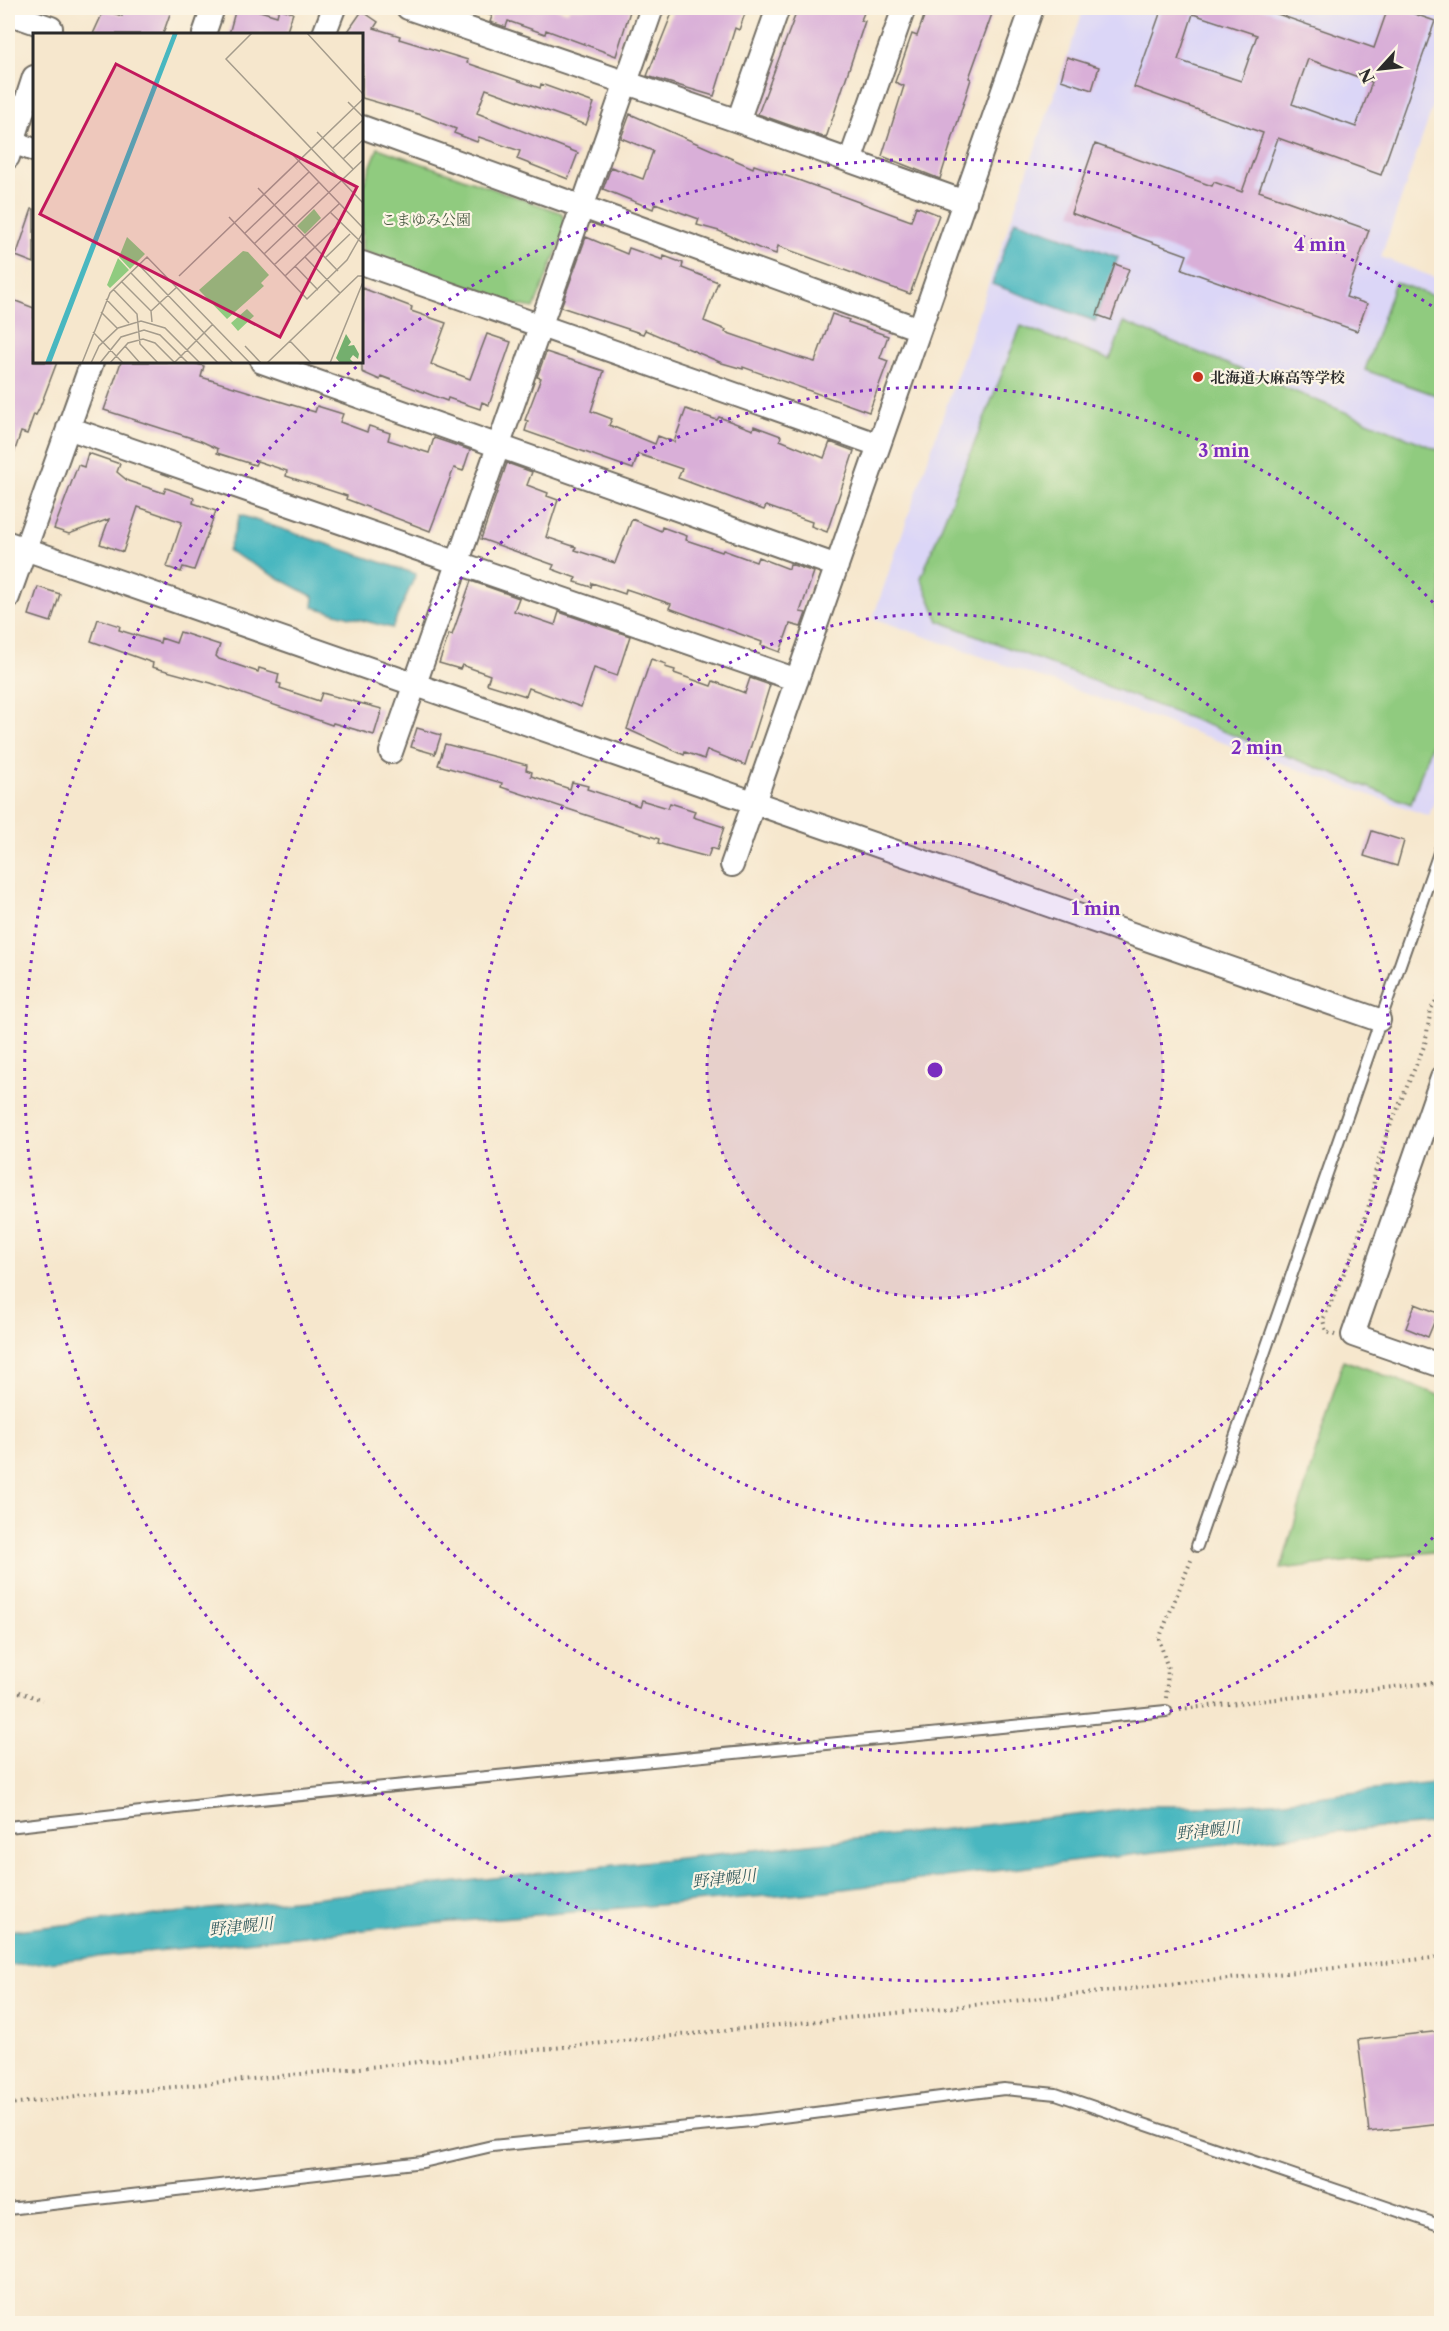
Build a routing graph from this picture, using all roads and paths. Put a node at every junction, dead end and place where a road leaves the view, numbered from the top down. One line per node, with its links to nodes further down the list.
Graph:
1 (213, 8): 10 (street)
2 (334, 8): 11 (street)
3 (408, 8): 13 (street)
4 (652, 8): 13 (street)
5 (778, 8): 14 (street)
6 (904, 8): 18 (street)
7 (1032, 8): 19 (street)
8 (8, 13): 9 (street)
9 (53, 23)
10 (204, 33)
11 (324, 33)
12 (33, 80): 16 (street)
13 (625, 83): 14 (street); 20 (street)
14 (738, 121): 18 (street)
15 (363, 127): 20 (street)
16 (9, 146): 17 (street)
17 (33, 150)
18 (850, 161): 19 (street)
19 (965, 202): 23 (street)
20 (583, 207): 22 (street); 23 (street)
21 (363, 263): 22 (street)
22 (541, 326): 27 (street); 28 (street)
23 (919, 329): 28 (street)
24 (92, 363): 26 (street)
25 (265, 363): 27 (street)
26 (68, 428): 29 (street); 30 (street)
27 (499, 444): 30 (street); 31 (street)
28 (879, 445): 31 (street)
29 (16, 546): 32 (street); 34 (street)
30 (457, 563): 33 (street); 34 (street)
31 (837, 566): 33 (street)
32 (8, 597)
33 (797, 680): 36 (street)
34 (414, 685): 35 (street); 36 (street)
35 (391, 752)
36 (752, 803): 38 (street); 40 (street)
37 (1442, 844): 40 (lane)
38 (732, 865)
39 (1442, 991): 42 (path)
40 (1380, 1020): 44 (lane)
41 (1442, 1078): 42 (street)
42 (1353, 1335): 43 (street)
43 (1442, 1366)
44 (1197, 1546): 48 (path)
45 (1442, 1682): 48 (path)
46 (8, 1688): 47 (path)
47 (42, 1700)
48 (1166, 1710): 49 (lane)
49 (8, 1827)
50 (1442, 1957): 51 (path)
51 (8, 2104)
52 (8, 2209): 53 (lane)
53 (1442, 2226)

